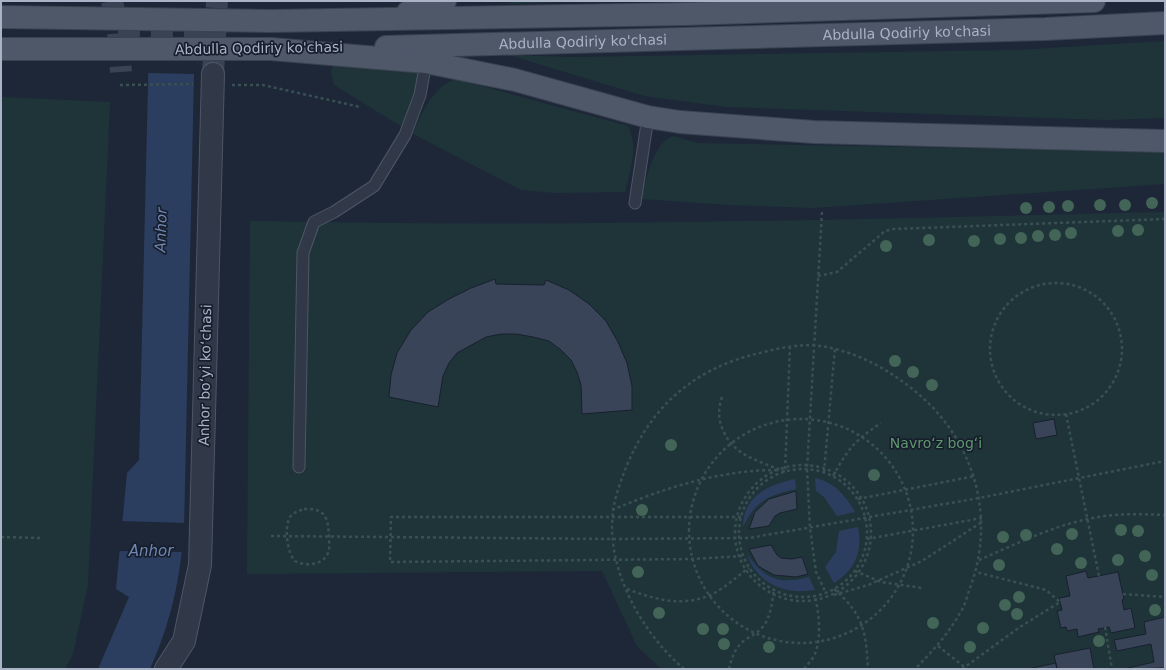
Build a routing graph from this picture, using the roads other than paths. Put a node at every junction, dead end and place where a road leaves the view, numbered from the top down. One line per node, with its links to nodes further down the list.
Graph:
1 (1094, 1): 4 (main road, Abdulla Qodiriy ko'chasi)
2 (441, 2): 4 (main road)
3 (1, 17): 4 (main road, Abdulla Qodiriy ko'chasi, bridge)
4 (383, 20)
5 (1165, 23): 7 (main road, Abdulla Qodiriy ko'chasi)
6 (1, 49): 7 (main road, Abdulla Qodiriy ko'chasi, bridge)
7 (270, 49): 8 (main road)
8 (426, 62): 10 (main road); 13 (lane)
9 (207, 81): 14 (street, Anhor boʻyi koʻchasi)
10 (648, 116): 11 (main road); 12 (lane)
11 (1165, 141)
12 (634, 203)
13 (299, 467)
14 (166, 669)

